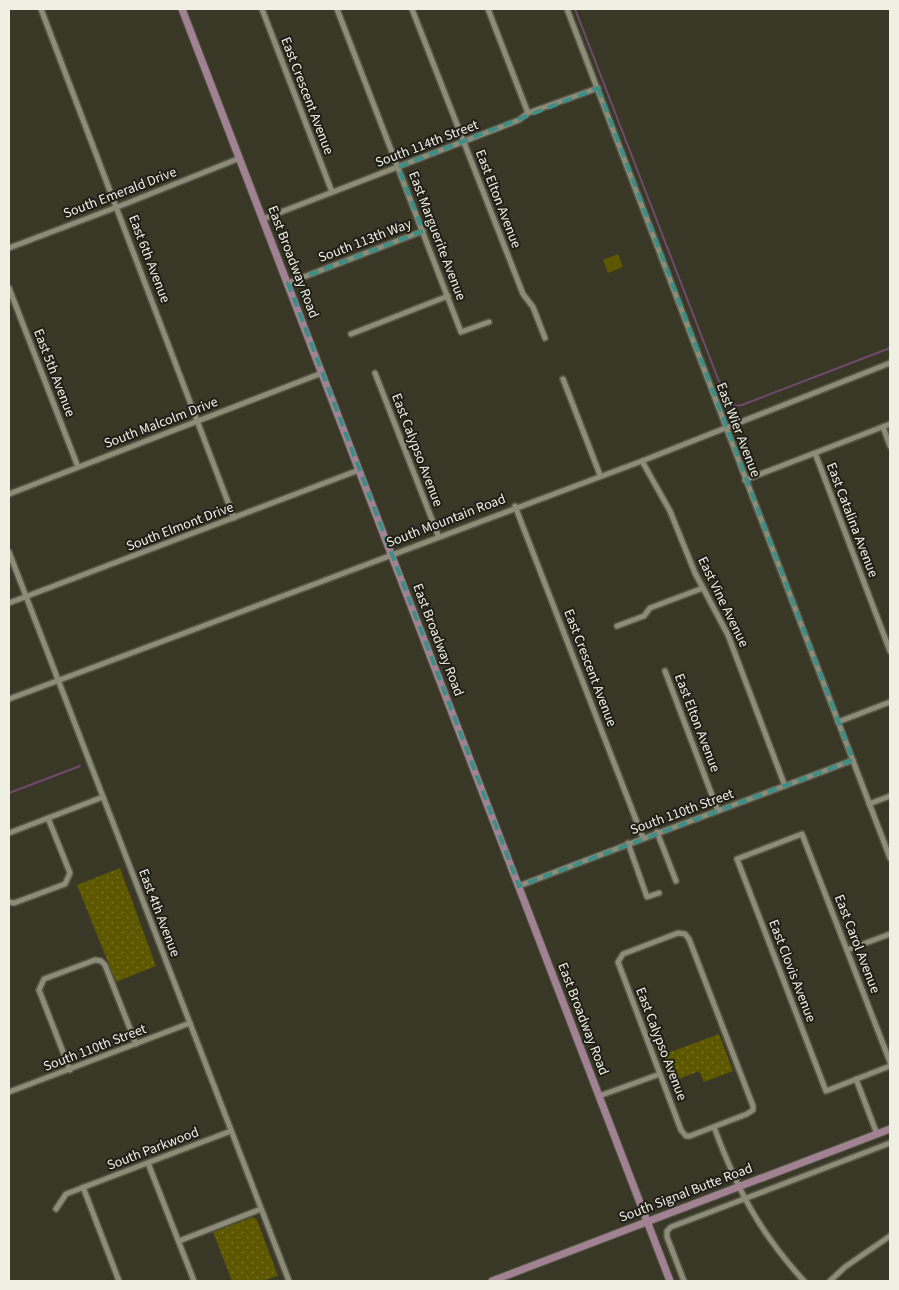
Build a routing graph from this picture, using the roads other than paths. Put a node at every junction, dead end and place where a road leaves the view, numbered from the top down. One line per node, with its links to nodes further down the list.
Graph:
1 (41, 9): 14 (street, East 6th Avenue)
2 (182, 9): 11 (main road, East Broadway Road)
3 (262, 9): 13 (street, East Crescent Avenue)
4 (337, 9): 12 (street, East Marguerite Avenue)
5 (412, 9): 10 (street, East Elton Avenue)
6 (488, 9): 9 (street)
7 (567, 9): 8 (street, East Wier Avenue)
8 (598, 88): 9 (street, South 114th Street); 30 (street, East Wier Avenue)
9 (528, 113): 10 (street, South 114th Street)
10 (464, 142): 12 (street, South 114th Street); 23 (street, East Elton Avenue)
11 (240, 158): 14 (street, South Emerald Drive); 15 (main road, East Broadway Road)
12 (398, 167): 13 (street, South 114th Street); 16 (street, East Marguerite Avenue)
13 (332, 192): 15 (street, South 114th Street)
14 (117, 207): 17 (street, South Emerald Drive); 28 (street, East 6th Avenue)
15 (263, 219): 18 (main road, East Broadway Road)
16 (423, 231): 18 (street, South 113th Way); 20 (street, East Marguerite Avenue)
17 (9, 248)
18 (288, 283): 25 (main road, East Broadway Road)
19 (9, 288): 35 (street, East 5th Avenue)
20 (448, 296): 21 (street, East Marguerite Avenue); 22 (street)
21 (489, 322)
22 (350, 334)
23 (545, 338)
24 (890, 363): 30 (street, South Mountain Road)
25 (322, 373): 28 (street, South Malcolm Drive); 36 (main road, East Broadway Road)
26 (375, 373): 42 (street, East Calypso Avenue)
27 (563, 380): 37 (street)
28 (198, 421): 35 (street, South Malcolm Drive); 41 (street, East 6th Avenue)
29 (890, 424): 31 (street)
30 (725, 427): 34 (street, South Mountain Road); 38 (street, East Wier Avenue)
31 (883, 427): 32 (street); 33 (street)
32 (890, 446)
33 (815, 453): 38 (street); 49 (street, East Catalina Avenue)
34 (642, 460): 37 (street, South Mountain Road); 45 (street, East Vine Avenue)
35 (78, 467): 39 (street, South Malcolm Drive)
36 (359, 470): 41 (street, South Elmont Drive); 44 (main road, East Broadway Road)
37 (600, 475): 40 (street, South Mountain Road)
38 (745, 480): 54 (street, East Wier Avenue)
39 (9, 494)
40 (515, 506): 42 (street, South Mountain Road); 64 (street, East Crescent Avenue)
41 (234, 518): 46 (street, South Elmont Drive)
42 (438, 535): 44 (street, South Mountain Road)
43 (9, 552): 46 (street, East 4th Avenue)
44 (391, 553): 51 (street, South Mountain Road); 69 (main road, East Broadway Road)
45 (703, 588): 48 (street); 56 (street, East Vine Avenue)
46 (26, 596): 47 (street, South Elmont Drive); 51 (street, East 4th Avenue)
47 (9, 603)
48 (617, 626)
49 (890, 651)
50 (665, 671): 60 (street, East Elton Avenue)
51 (58, 680): 52 (street, South Mountain Road); 58 (street, East 4th Avenue)
52 (9, 699)
53 (890, 702): 54 (street)
54 (838, 722): 55 (street, East Wier Avenue)
55 (853, 760): 56 (street, South 110th Street); 59 (street, East Wier Avenue)
56 (785, 786): 60 (street, South 110th Street)
57 (890, 796): 59 (street)
58 (103, 797): 61 (street); 74 (street, East 4th Avenue)
59 (870, 804): 66 (street, East Wier Avenue)
60 (718, 811): 62 (street, South 110th Street)
61 (48, 818): 63 (street); 71 (street)
62 (656, 832): 64 (street, South 110th Street); 68 (street)
63 (9, 833)
64 (643, 838): 65 (street, South 110th Street)
65 (628, 843): 69 (street, South 110th Street); 70 (street)
66 (890, 858)
67 (737, 859): 73 (street, East Carol Avenue); 80 (street, East Clovis Avenue)
68 (676, 881)
69 (519, 886): 82 (main road, East Broadway Road)
70 (659, 893)
71 (9, 902)
72 (890, 934): 73 (street)
73 (847, 950): 76 (street, East Carol Avenue)
74 (190, 1023): 75 (street, South 110th Street); 85 (street, East 4th Avenue)
75 (136, 1044): 78 (street, South 110th Street); 78 (street)
76 (890, 1062)
77 (890, 1066): 80 (street)
78 (70, 1070): 81 (street, South 110th Street)
79 (660, 1074): 82 (street); 83 (street, East Calypso Avenue); 83 (street, East Calypso Avenue)
80 (856, 1079): 86 (street)
81 (9, 1092)
82 (599, 1096): 94 (main road, East Broadway Road)
83 (714, 1127): 90 (street)
84 (890, 1129): 86 (main road, South Signal Butte Road)
85 (231, 1131): 88 (street, South Parkwood); 93 (street, East 4th Avenue)
86 (876, 1134): 90 (main road, South Signal Butte Road)
87 (890, 1143): 91 (street, South Signal Butte Road)
88 (148, 1162): 89 (street, South Parkwood); 96 (street)
89 (83, 1187): 92 (street, South Parkwood); 97 (street)
90 (738, 1187): 91 (street); 94 (main road, South Signal Butte Road)
91 (744, 1199): 102 (street, South Signal Butte Road); 103 (street)
92 (56, 1209)
93 (261, 1209): 96 (street); 99 (street, East 4th Avenue)
94 (647, 1222): 100 (main road, South Signal Butte Road); 101 (main road, East Broadway Road)
95 (890, 1236): 104 (street)
96 (179, 1241): 98 (street)
97 (119, 1281)
98 (194, 1281)
99 (289, 1281)
100 (492, 1281)
101 (670, 1281)
102 (684, 1281)
103 (804, 1281)
104 (830, 1281)

